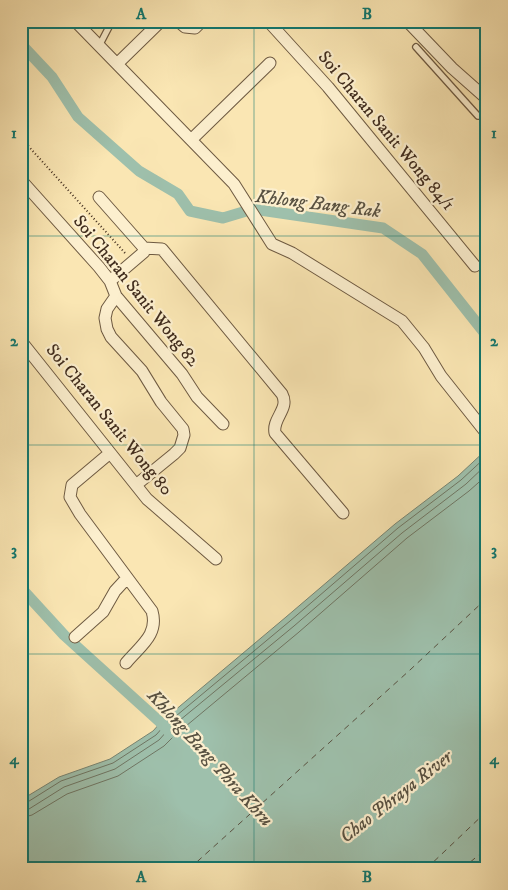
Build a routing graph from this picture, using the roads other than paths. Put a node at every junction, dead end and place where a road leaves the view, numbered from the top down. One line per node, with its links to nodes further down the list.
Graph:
1 (75, 21): 8 (street)
2 (109, 21): 8 (lane)
3 (161, 21): 11 (street)
4 (178, 21): 5 (street)
5 (202, 21)
6 (268, 21): 18 (street, Soi Charan Sanit Wong 84/1)
7 (407, 21): 12 (street)
8 (99, 46): 11 (street)
9 (416, 47): 13 (lane)
10 (270, 63): 14 (street)
11 (117, 64): 14 (street)
12 (487, 99)
13 (487, 114)
14 (191, 140): 23 (street)
15 (21, 180): 19 (street, Soi Charan Sanit Wong 82)
16 (99, 197): 17 (street)
17 (144, 248): 19 (street); 26 (street)
18 (475, 266)
19 (110, 281): 20 (street, Soi Charan Sanit Wong 82)
20 (116, 296): 22 (street, Soi Charan Sanit Wong 82); 25 (street)
21 (21, 341): 24 (street, Soi Charan Sanit Wong 80)
22 (223, 424)
23 (485, 428)
24 (110, 454): 25 (street, Soi Charan Sanit Wong 80); 28 (street)
25 (136, 485): 27 (street, Soi Charan Sanit Wong 80)
26 (343, 513)
27 (216, 559)
28 (127, 578): 29 (street); 30 (street)
29 (75, 637)
30 (126, 663)

